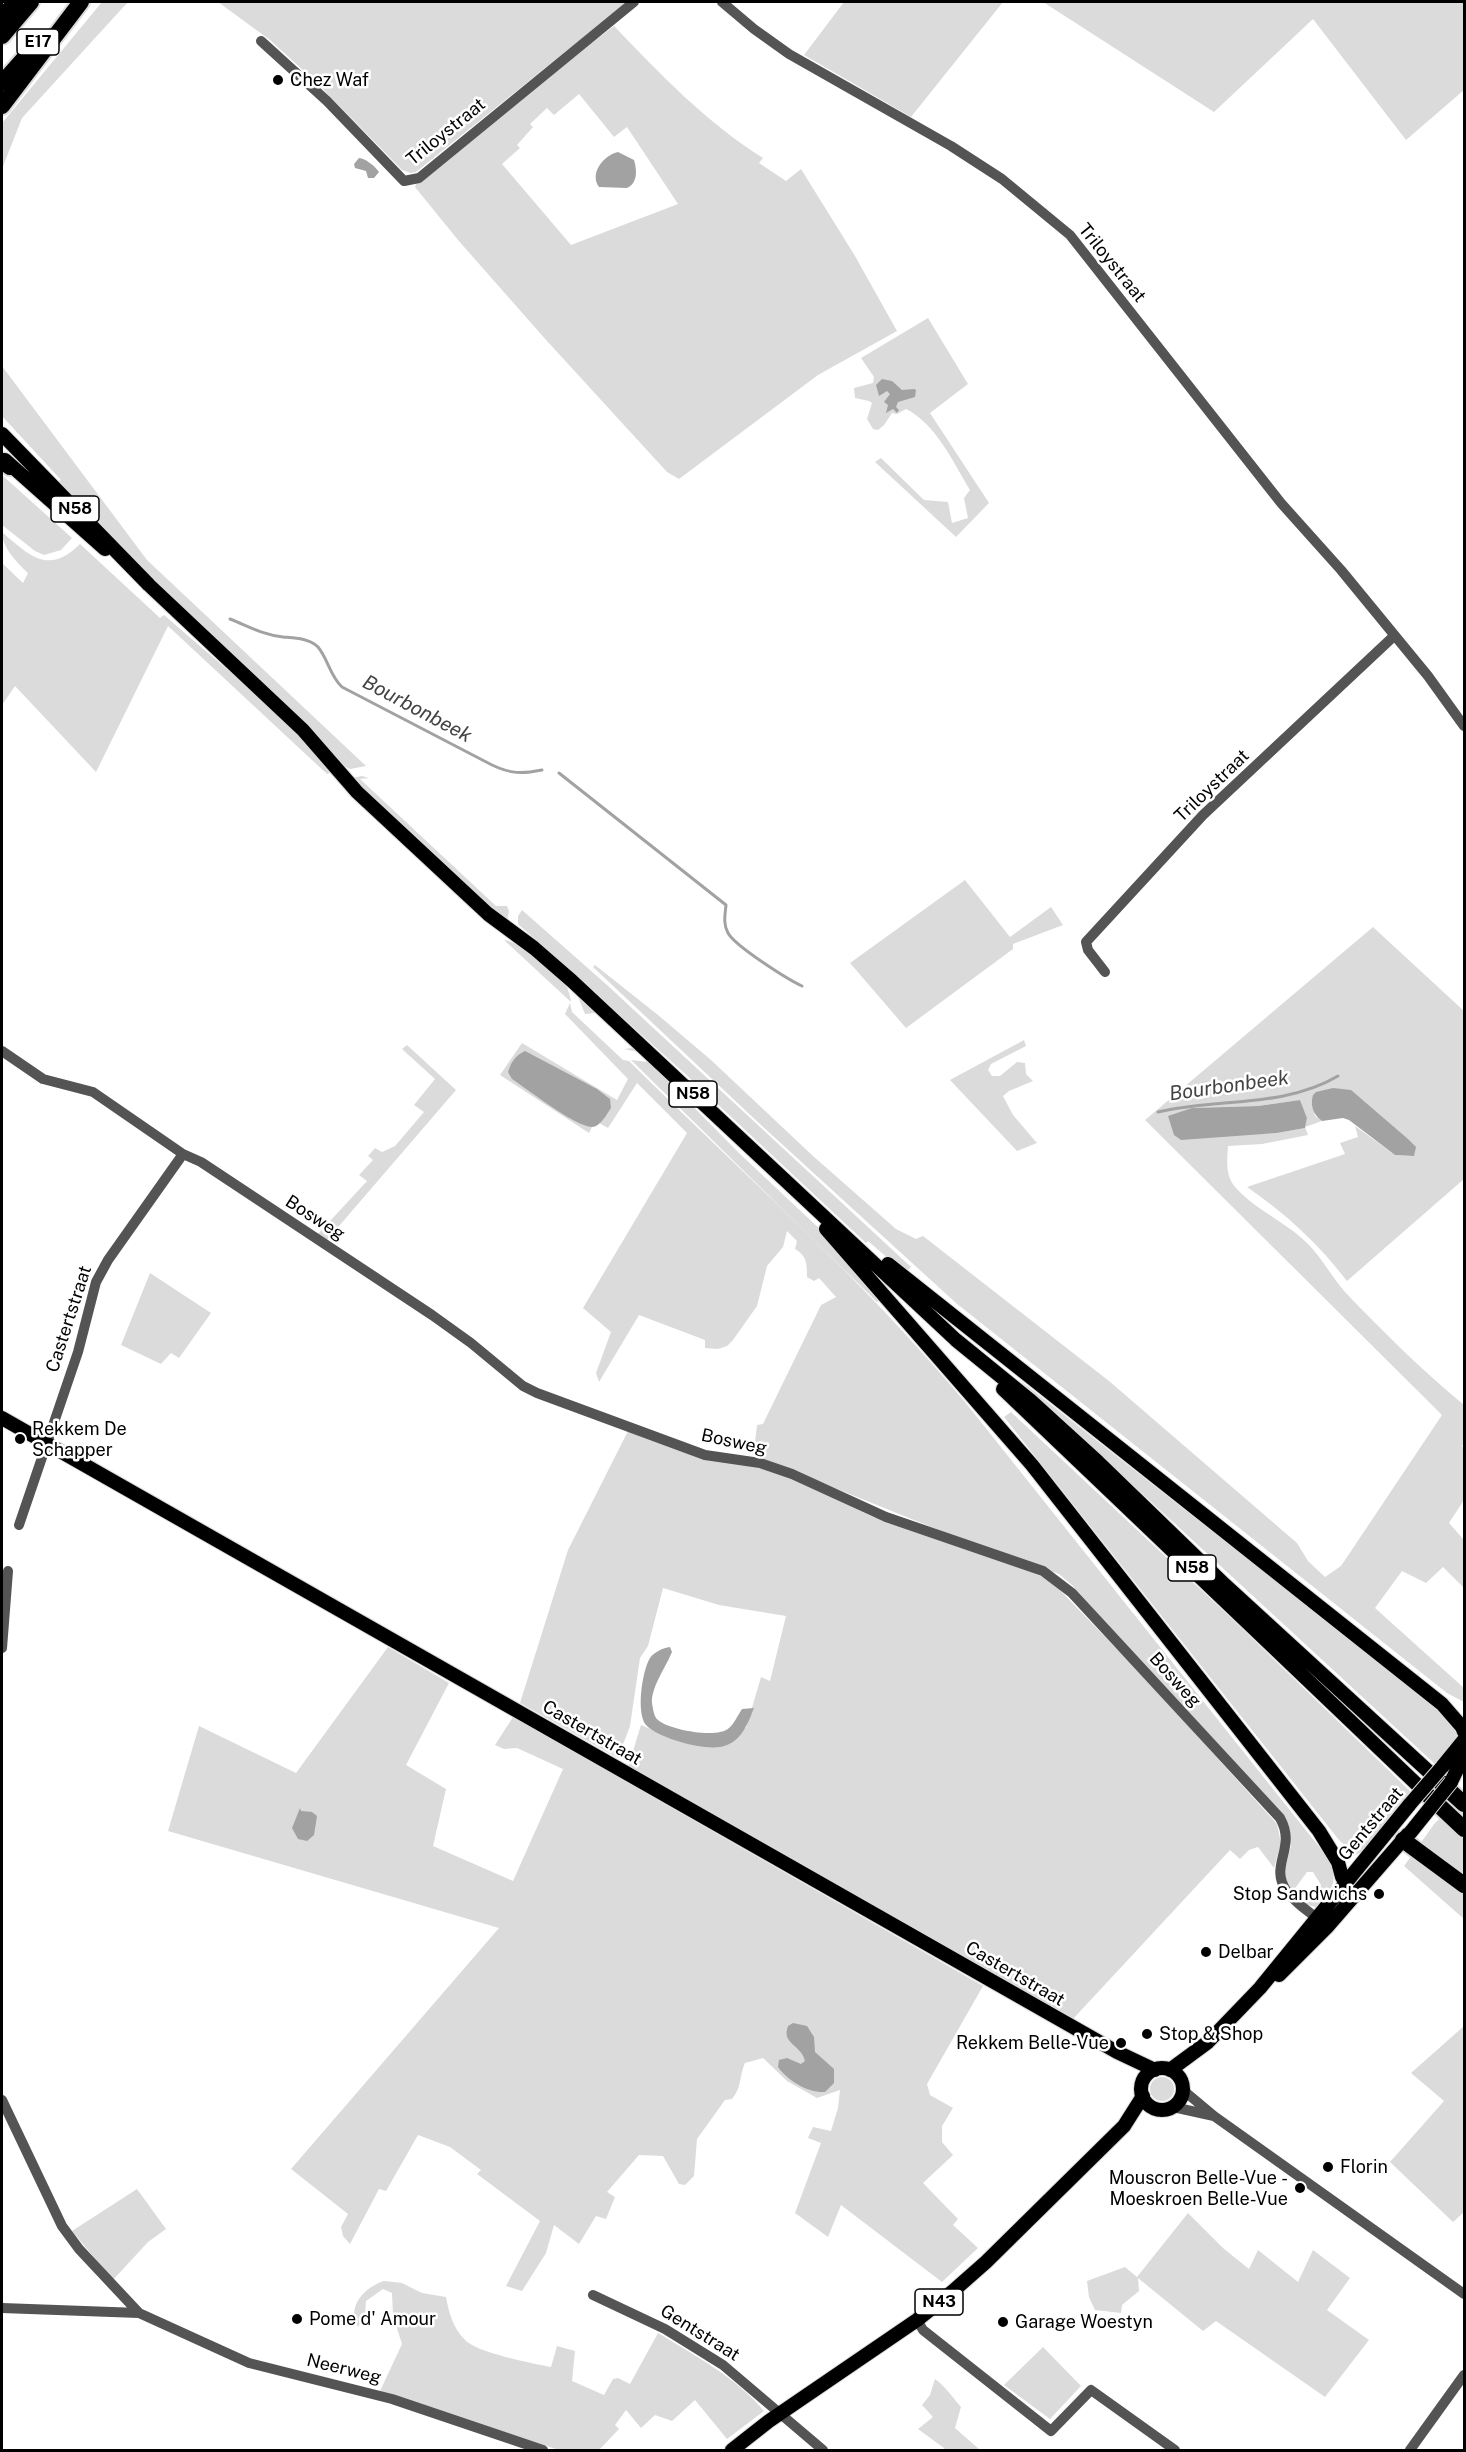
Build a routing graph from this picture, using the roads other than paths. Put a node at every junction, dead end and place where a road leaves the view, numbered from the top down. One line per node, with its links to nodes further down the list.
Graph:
1 (17, 2): 7 (highway)
2 (31, 2): 8 (highway, E17)
3 (76, 2): 10 (highway, E17)
4 (81, 2): 11 (highway)
5 (634, 2): 9 (street, Triloystraat)
6 (722, 2): 15 (street, Triloystraat)
7 (2, 16)
8 (2, 36)
9 (261, 41)
10 (2, 83)
11 (2, 106)
12 (2, 434): 14 (main road, N58)
13 (4, 461): 14 (main road, N58)
14 (149, 585): 20 (main road, N58)
15 (1394, 636): 16 (street, Triloystraat); 17 (street, Triloystraat)
16 (1464, 726)
17 (1105, 972)
18 (2, 1050): 19 (street, Bosweg)
19 (183, 1154): 23 (street, Castertstraat); 42 (street, Bosweg)
20 (808, 1202): 21 (main road, N58); 27 (main road, N58); 37 (main road, N58)
21 (956, 1340): 32 (main road, N58); 33 (main road, N58)
22 (2, 1418): 23 (main road, Castertstraat)
23 (47, 1444): 24 (street, Castertstraat); 44 (main road, Castertstraat)
24 (19, 1525)
25 (8, 1571): 26 (street)
26 (2, 1648)
27 (1442, 1704): 28 (main road, N58); 29 (main road)
28 (1464, 1710)
29 (1464, 1732)
30 (1463, 1747): 32 (main road); 36 (main road, Gentstraat, bridge)
31 (1464, 1767): 32 (main road)
32 (1446, 1782): 34 (highway, N58); 36 (main road, bridge)
33 (1429, 1796): 35 (highway, N58)
34 (1464, 1804)
35 (1464, 1829)
36 (1403, 1830): 38 (main road); 39 (main road, Gentstraat); 41 (highway)
37 (1319, 1831): 39 (main road, N58); 40 (main road)
38 (1384, 1861): 39 (main road); 42 (main road)
39 (1361, 1865): 40 (main road, Gentstraat)
40 (1347, 1881): 42 (main road, Gentstraat)
41 (1464, 1885)
42 (1322, 1922): 43 (main road)
43 (1208, 2042): 46 (main road); 47 (main road)
44 (1120, 2054): 45 (main road, Castertstraat); 48 (main road, Castertstraat)
45 (1155, 2070): 46 (main road); 48 (main road, N43)
46 (1170, 2070): 47 (main road)
47 (1182, 2085): 50 (main road); 52 (street)
48 (1143, 2089): 51 (main road); 53 (main road, N43)
49 (2, 2100): 57 (street, Neerweg)
50 (1173, 2107): 51 (main road, N43); 52 (street)
51 (1158, 2109): 53 (main road, N43)
52 (1214, 2116): 54 (street)
53 (1124, 2126): 58 (main road, N43)
54 (1464, 2294)
55 (593, 2295): 60 (street, Gentstraat)
56 (2, 2308): 57 (street, Neerweg)
57 (139, 2313): 61 (street, Neerweg)
58 (917, 2320): 60 (main road, N43); 64 (street)
59 (1464, 2375): 65 (street)
60 (781, 2413): 62 (main road, N43); 63 (street, Gentstraat)
61 (543, 2451)
62 (732, 2451)
63 (822, 2451)
64 (1174, 2451)
65 (1410, 2451)

